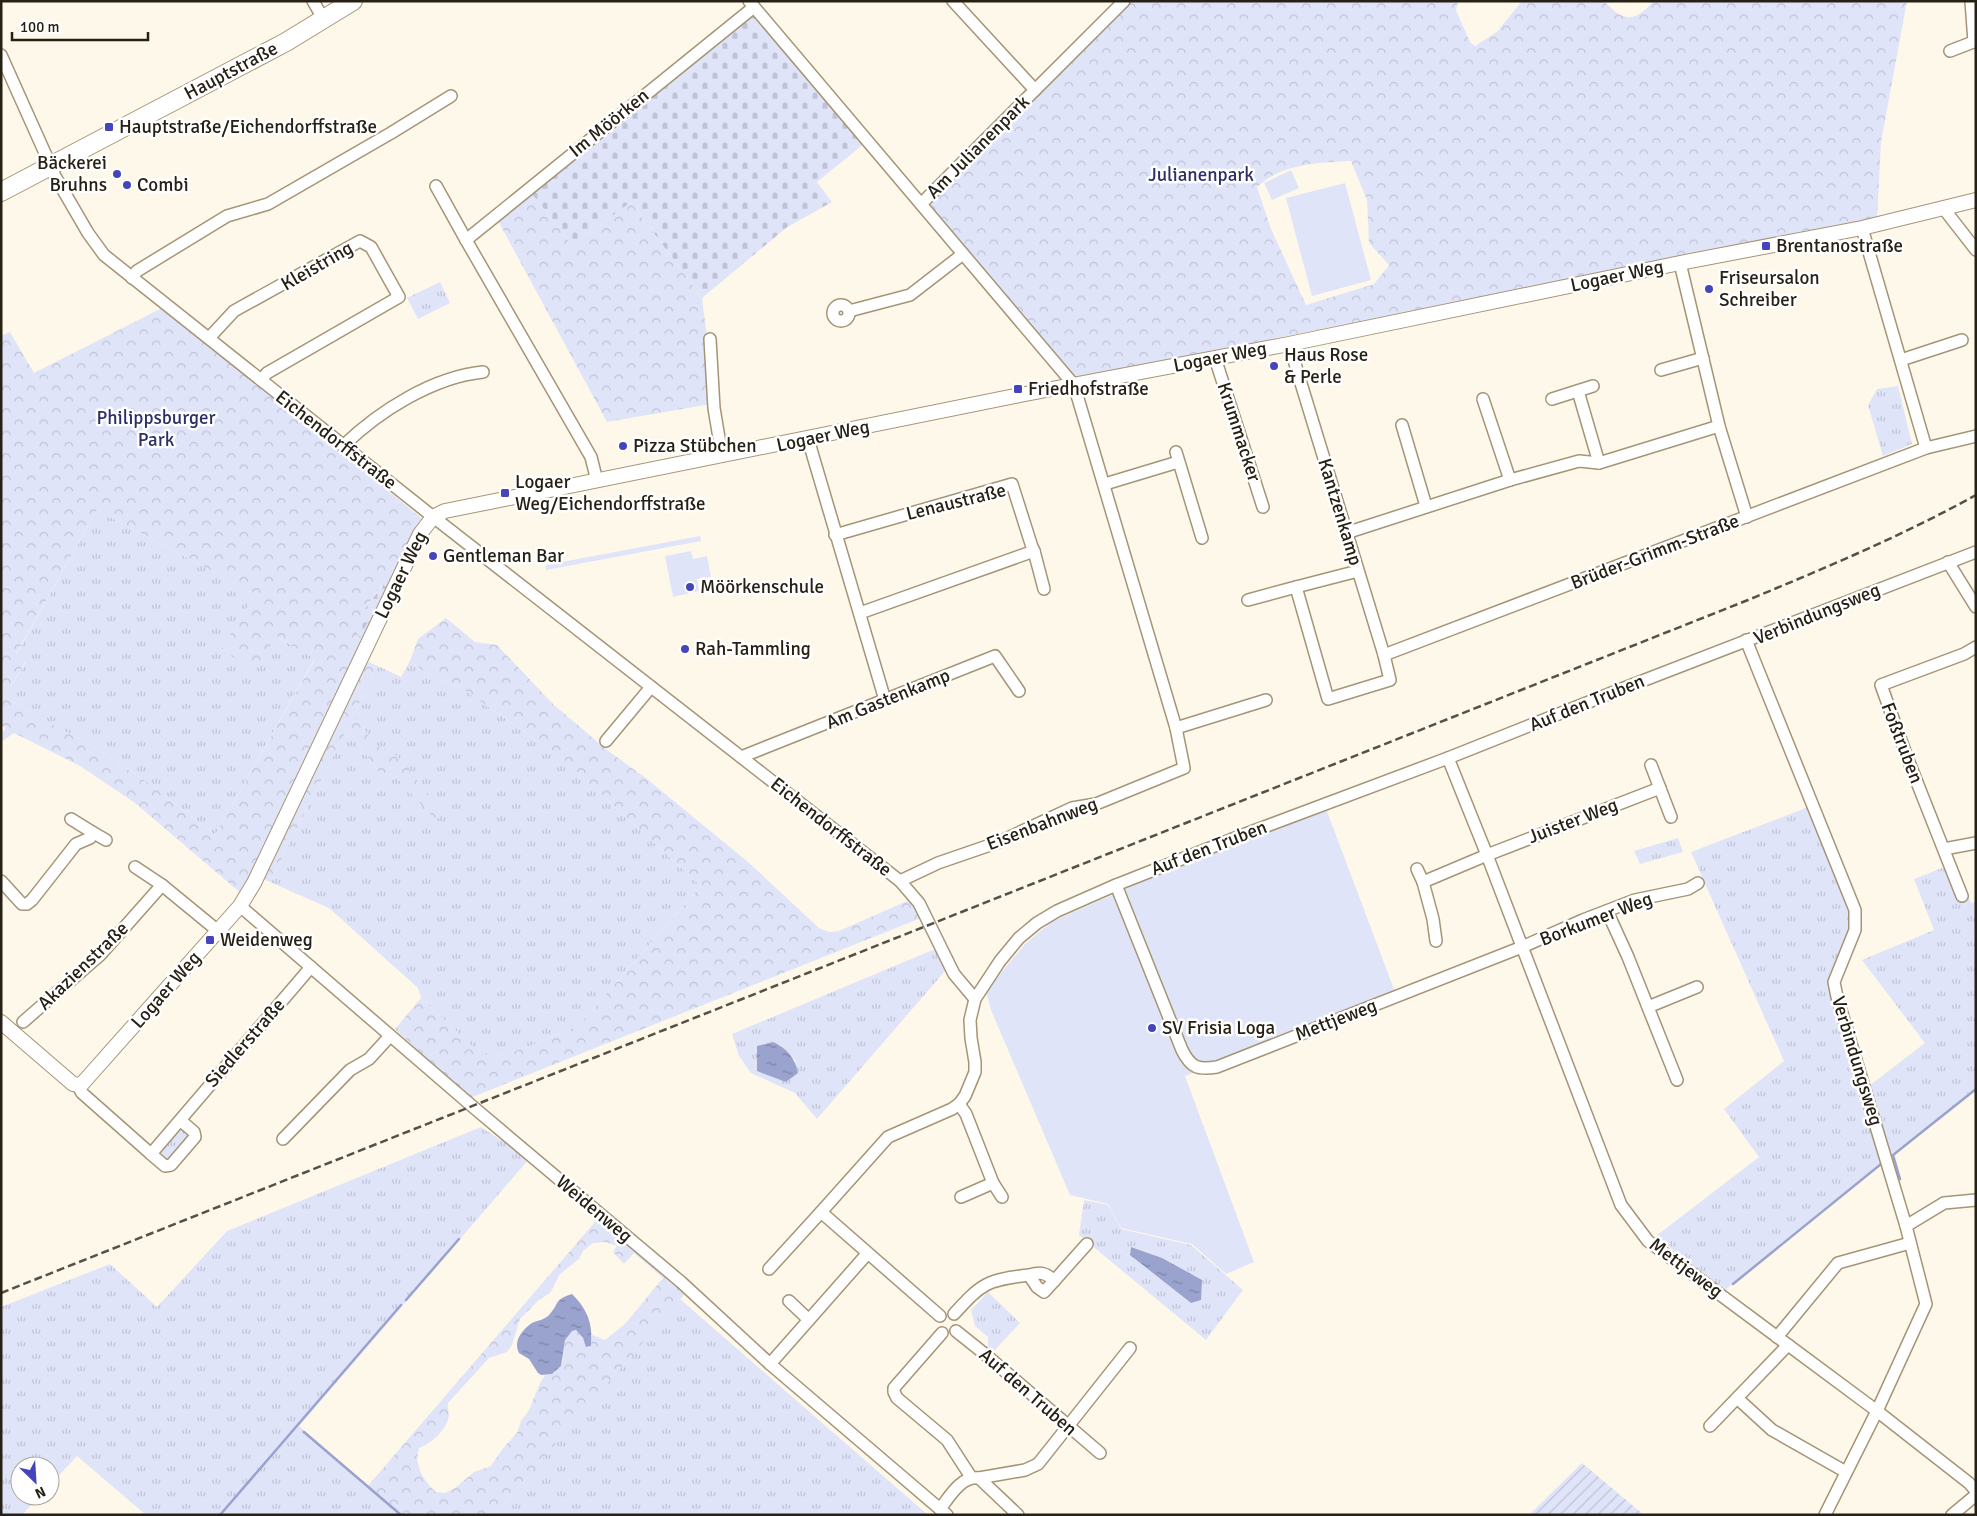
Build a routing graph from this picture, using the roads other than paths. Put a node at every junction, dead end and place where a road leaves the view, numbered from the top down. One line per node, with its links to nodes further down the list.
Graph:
1 (313, 1): 7 (street)
2 (353, 1): 7 (main road, Hauptstraße)
3 (953, 1): 11 (street, Am Julianenpark)
4 (1124, 1): 11 (street, Am Julianenpark)
5 (1972, 1): 8 (street)
6 (752, 4): 17 (street); 20 (street, Im Möörken)
7 (324, 20): 13 (main road, Hauptstraße)
8 (1975, 42): 9 (street)
9 (1950, 51)
10 (1, 55): 13 (street, Eichendorffstraße)
11 (1035, 90): 17 (street, Am Julianenpark)
12 (451, 96): 24 (street)
13 (49, 166): 15 (main road, Hauptstraße); 24 (street, Eichendorffstraße)
14 (436, 186): 20 (street)
15 (1, 192)
16 (1976, 200): 18 (street, Logaer Weg)
17 (920, 204): 22 (street)
18 (1944, 208): 19 (street, Logaer Weg); 21 (street)
19 (1862, 228): 23 (street, Logaer Weg); 32 (street)
20 (466, 240): 50 (street)
21 (1976, 250)
22 (963, 254): 25 (street); 36 (street)
23 (1680, 263): 29 (street, Logaer Weg); 31 (street)
24 (132, 278): 26 (street, Eichendorffstraße)
25 (849, 311)
26 (208, 338): 35 (street, Eichendorffstraße); 35 (street, Kleistring)
27 (710, 338): 47 (street)
28 (1962, 340): 32 (street)
29 (1289, 344): 30 (street, Logaer Weg); 56 (street, Kantzenkamp)
30 (1216, 358): 36 (street, Logaer Weg); 53 (street, Krummacker)
31 (1703, 358): 33 (street); 42 (street)
32 (1901, 360): 46 (street)
33 (1661, 370)
34 (484, 372): 45 (street)
35 (261, 380): 45 (street, Eichendorffstraße)
36 (1074, 385): 44 (street, Logaer Weg); 51 (street)
37 (1593, 386): 38 (street)
38 (1578, 391): 40 (street); 48 (street)
39 (1482, 399): 49 (street)
40 (1552, 399)
41 (1402, 425): 52 (street)
42 (1719, 426): 48 (street); 55 (street)
43 (1976, 436): 46 (street, Brüder-Grimm-Straße)
44 (808, 439): 47 (street, Logaer Weg); 57 (street)
45 (344, 446): 54 (street, Eichendorffstraße)
46 (1926, 448): 55 (street, Brüder-Grimm-Straße)
47 (722, 456): 50 (street, Logaer Weg)
48 (1600, 462): 49 (street)
49 (1510, 480): 52 (street)
50 (598, 481): 54 (street, Logaer Weg)
51 (1104, 484): 58 (street); 75 (street)
52 (1426, 506): 56 (street)
53 (1263, 507)
54 (433, 517): 71 (street, Eichendorffstraße); 99 (street, Logaer Weg)
55 (1747, 517): 70 (street, Brüder-Grimm-Straße)
56 (1346, 533): 62 (street, Kantzenkamp)
57 (835, 535): 59 (street, Lenaustraße); 67 (street)
58 (1202, 538)
59 (1034, 552): 64 (street, Lenaustraße); 67 (street)
60 (1976, 552): 61 (street, Verbindungsweg)
61 (1948, 562): 66 (street); 68 (street, Verbindungsweg)
62 (1358, 571): 63 (street); 70 (street, Kantzenkamp)
63 (1296, 587): 65 (street); 70 (street, Kantzenkamp)
64 (1044, 590)
65 (1248, 600)
66 (1976, 607)
67 (860, 613): 73 (street)
68 (1746, 640): 78 (street, Auf den Truben); 122 (street, Verbindungsweg)
69 (1976, 647): 88 (street, Foßtruben)
70 (1384, 655)
71 (651, 687): 76 (street); 77 (street, Eichendorffstraße)
72 (1019, 691): 73 (street, Am Gastenkamp)
73 (885, 700): 77 (street, Am Gastenkamp)
74 (1266, 700): 75 (street)
75 (1176, 728): 92 (street, Eisenbahnweg)
76 (606, 741)
77 (742, 757): 92 (street, Eichendorffstraße)
78 (1448, 758): 89 (street, Mettjeweg); 97 (street, Auf den Truben)
79 (1651, 765): 80 (street)
80 (1660, 788): 81 (street); 89 (street, Juister Weg)
81 (1672, 817)
82 (71, 819): 83 (street)
83 (81, 826): 84 (street); 87 (street)
84 (92, 832): 85 (street); 87 (street)
85 (106, 840)
86 (1976, 843): 88 (street)
87 (76, 844): 93 (street)
88 (1944, 849): 98 (street, Foßtruben)
89 (1487, 854): 94 (street, Juister Weg); 103 (street, Mettjeweg)
90 (135, 866): 96 (street)
91 (1417, 869): 94 (street)
92 (900, 881): 106 (street, Eichendorffstraße)
93 (1, 882)
94 (1423, 882): 102 (street)
95 (1698, 883): 100 (street, Borkumer Weg)
96 (162, 885): 101 (street); 109 (street, Akazienstraße)
97 (1116, 885): 103 (street, Mettjeweg); 106 (street, Auf den Truben)
98 (1962, 896)
99 (240, 906): 101 (street, Logaer Weg); 104 (street, Weidenweg)
100 (1607, 911): 103 (street, Borkumer Weg); 107 (street)
101 (218, 931): 112 (street, Logaer Weg)
102 (1436, 941)
103 (1522, 947): 133 (street, Mettjeweg)
104 (311, 967): 110 (street, Weidenweg); 114 (street, Siedlerstraße)
105 (1697, 987): 107 (street)
106 (975, 999): 113 (street, Auf den Truben)
107 (1648, 1007): 111 (street)
108 (1, 1022): 112 (street)
109 (23, 1022)
110 (390, 1036): 115 (street); 136 (street, Weidenweg)
111 (1677, 1080)
112 (78, 1086): 116 (street)
113 (959, 1104): 117 (street); 121 (street)
114 (180, 1120): 116 (street, Siedlerstraße); 116 (street)
115 (283, 1140)
116 (150, 1154)
117 (993, 1183): 118 (street); 119 (street)
118 (961, 1197)
119 (1002, 1197)
120 (1976, 1200): 122 (street)
121 (821, 1212): 125 (street); 126 (street)
122 (1906, 1226): 123 (street, Verbindungsweg)
123 (1910, 1242): 133 (street); 138 (street, Verbindungsweg)
124 (1087, 1244): 128 (street)
125 (867, 1254): 129 (street); 130 (street)
126 (770, 1269)
127 (789, 1301): 130 (street)
128 (954, 1314): 129 (street); 131 (street)
129 (940, 1316): 132 (street)
130 (809, 1320): 136 (street)
131 (956, 1331): 132 (street); 139 (street, Auf den Truben)
132 (942, 1333): 143 (street)
133 (1777, 1337): 134 (street, Mettjeweg)
134 (1788, 1345): 137 (street); 138 (street, Mettjeweg)
135 (1130, 1348): 139 (street)
136 (770, 1364): 146 (street, Weidenweg)
137 (1737, 1398): 140 (street); 142 (street)
138 (1877, 1412): 142 (street, Verbindungsweg); 144 (street, Mettjeweg)
139 (1067, 1426): 141 (street, Auf den Truben); 143 (street)
140 (1710, 1426)
141 (1100, 1453)
142 (1846, 1472): 148 (street, Verbindungsweg)
143 (975, 1478): 146 (street); 147 (street)
144 (1976, 1491)
145 (1976, 1495): 149 (street)
146 (943, 1512)
147 (1018, 1515)
148 (1826, 1515)
149 (1952, 1515)

